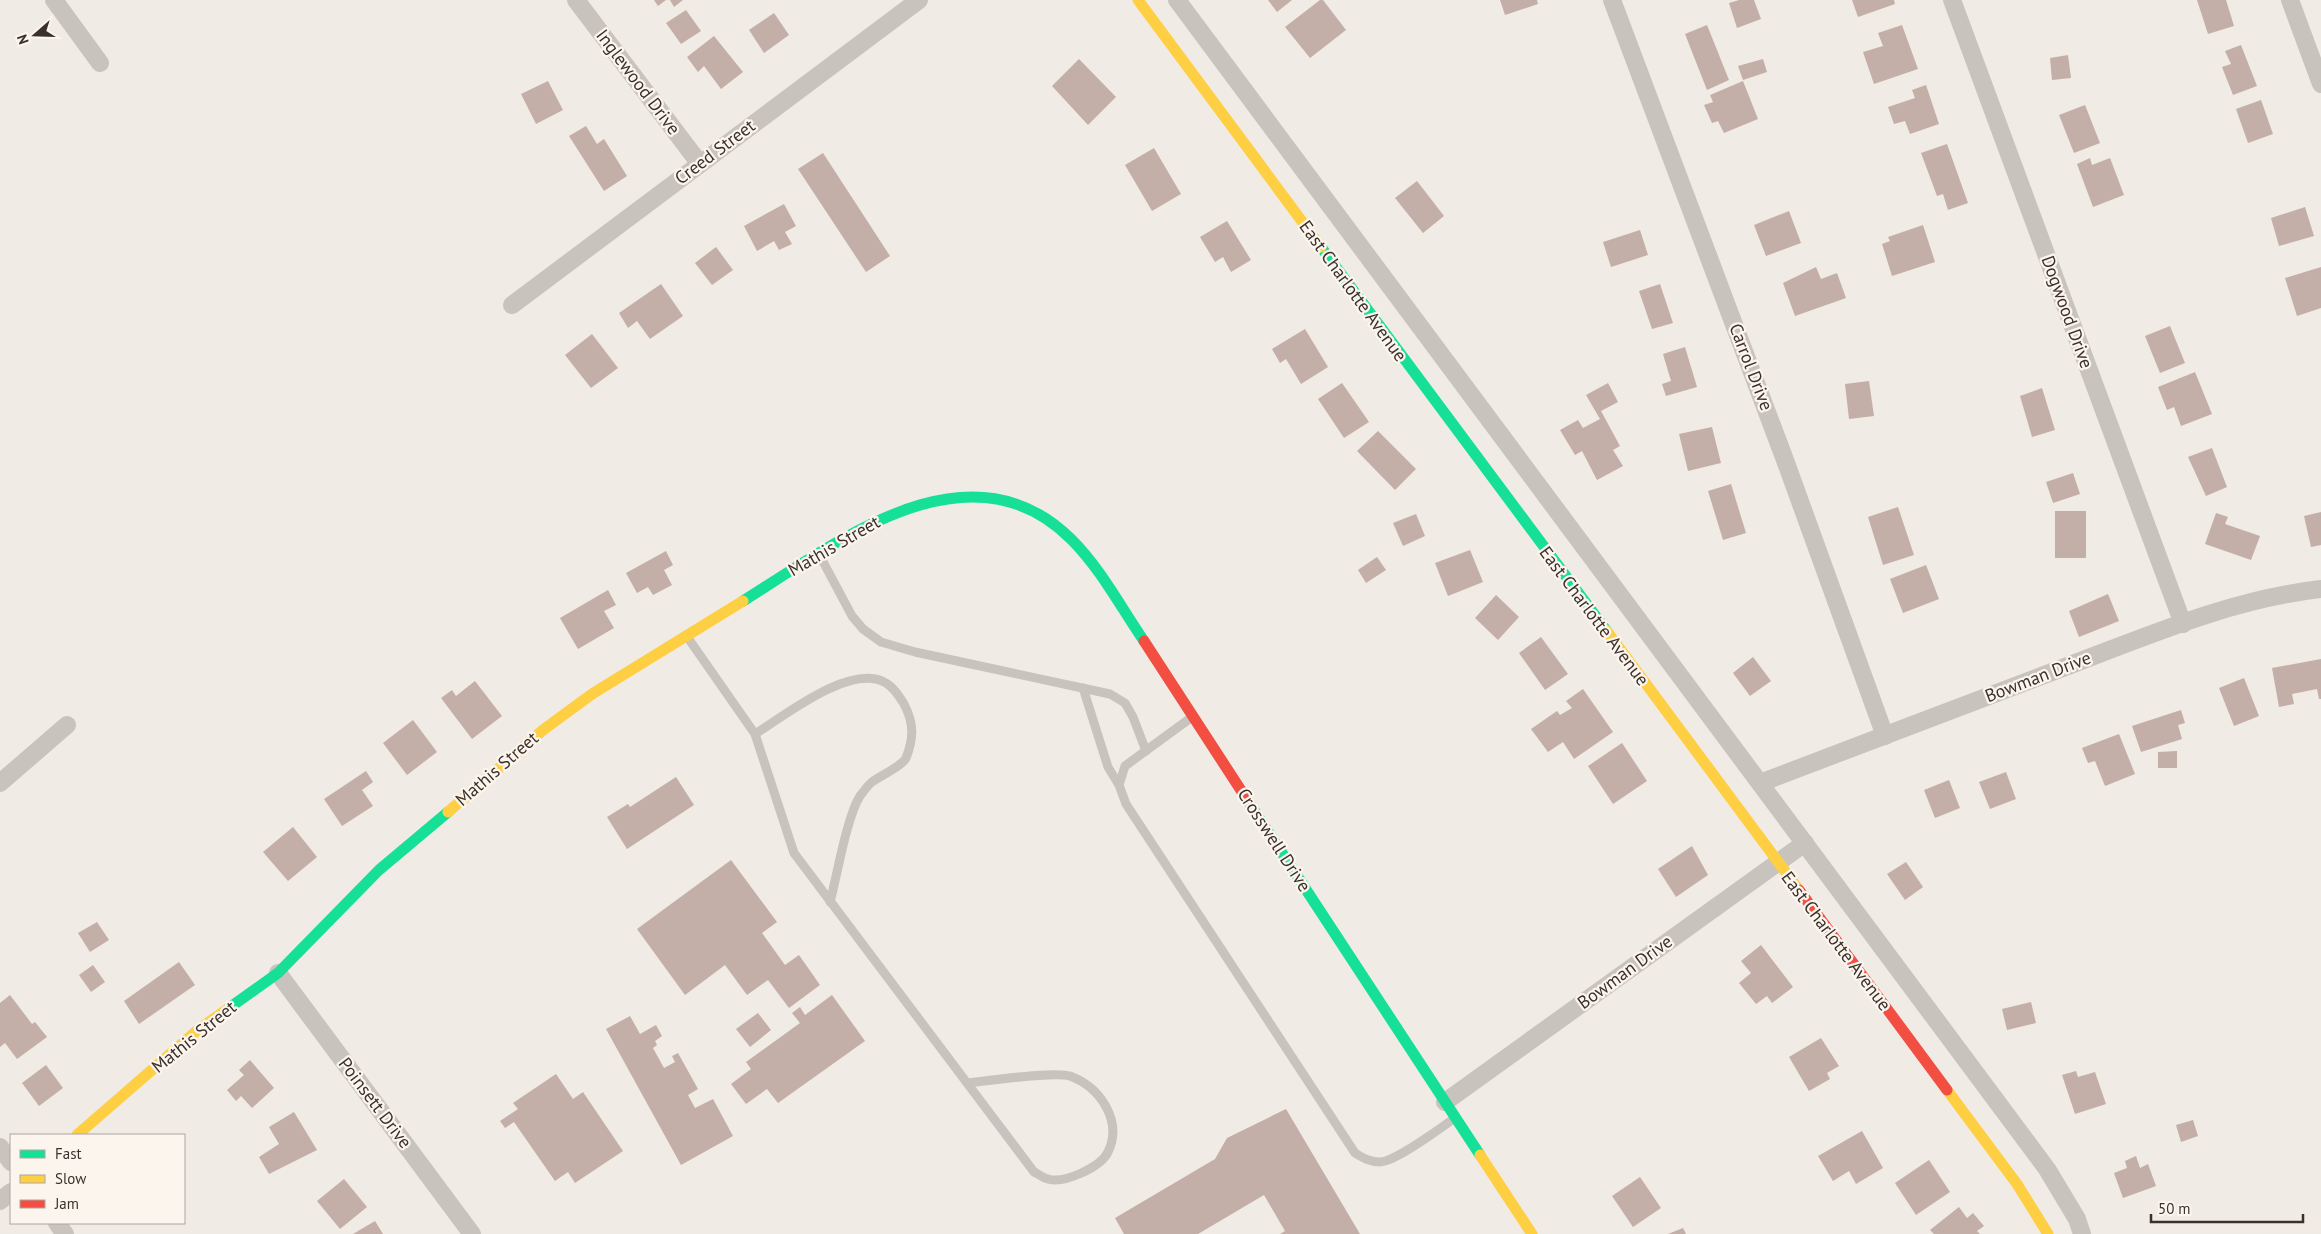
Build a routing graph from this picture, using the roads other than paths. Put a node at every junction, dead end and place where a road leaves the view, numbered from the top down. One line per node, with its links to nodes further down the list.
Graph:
1 (54, 0): 9 (street)
2 (576, 0): 11 (street, Inglewood Drive)
3 (919, 0): 11 (street, Creed Street)
4 (1138, 0): 28 (street, East Charlotte Avenue)
5 (1177, 0): 25 (street, East Charlotte Avenue)
6 (1612, 0): 22 (street, Carrol Drive)
7 (1952, 0): 16 (street, Dogwood Drive)
8 (2290, 0): 10 (street)
9 (100, 63)
10 (2321, 84)
11 (700, 164): 12 (street, Creed Street)
12 (512, 305)
13 (975, 497): 14 (street, Mathis Street); 19 (street, Crosswell Drive)
14 (819, 554): 17 (street, Mathis Street); 18 (lane)
15 (2321, 589): 16 (street, Bowman Drive)
16 (2183, 624): 22 (street, Bowman Drive)
17 (687, 635): 21 (lane); 30 (street, Mathis Street)
18 (1083, 688): 23 (lane); 26 (lane)
19 (1194, 716): 23 (lane); 32 (street, Crosswell Drive)
20 (67, 726): 24 (street)
21 (755, 734): 29 (lane); 29 (lane)
22 (1885, 736): 25 (street, Bowman Drive)
23 (1146, 751): 26 (lane)
24 (0, 783)
25 (1760, 783): 27 (street, East Charlotte Avenue)
26 (1119, 785): 33 (lane)
27 (1805, 842): 28 (street, Bowman Drive); 44 (street, East Charlotte Avenue)
28 (1777, 863): 32 (street, Bowman Drive); 43 (street, East Charlotte Avenue)
29 (830, 902): 31 (lane)
30 (278, 973): 34 (street, Mathis Street); 41 (street, Poinsett Drive)
31 (967, 1083): 31 (lane)
32 (1445, 1102): 33 (street, Crosswell Drive)
33 (1456, 1118): 42 (street, Crosswell Drive)
34 (78, 1134)
35 (0, 1147): 36 (street)
36 (10, 1161)
37 (10, 1193): 38 (street)
38 (0, 1201)
39 (58, 1224): 40 (street)
40 (66, 1234)
41 (472, 1234)
42 (1532, 1234)
43 (2048, 1234)
44 (2082, 1234)

